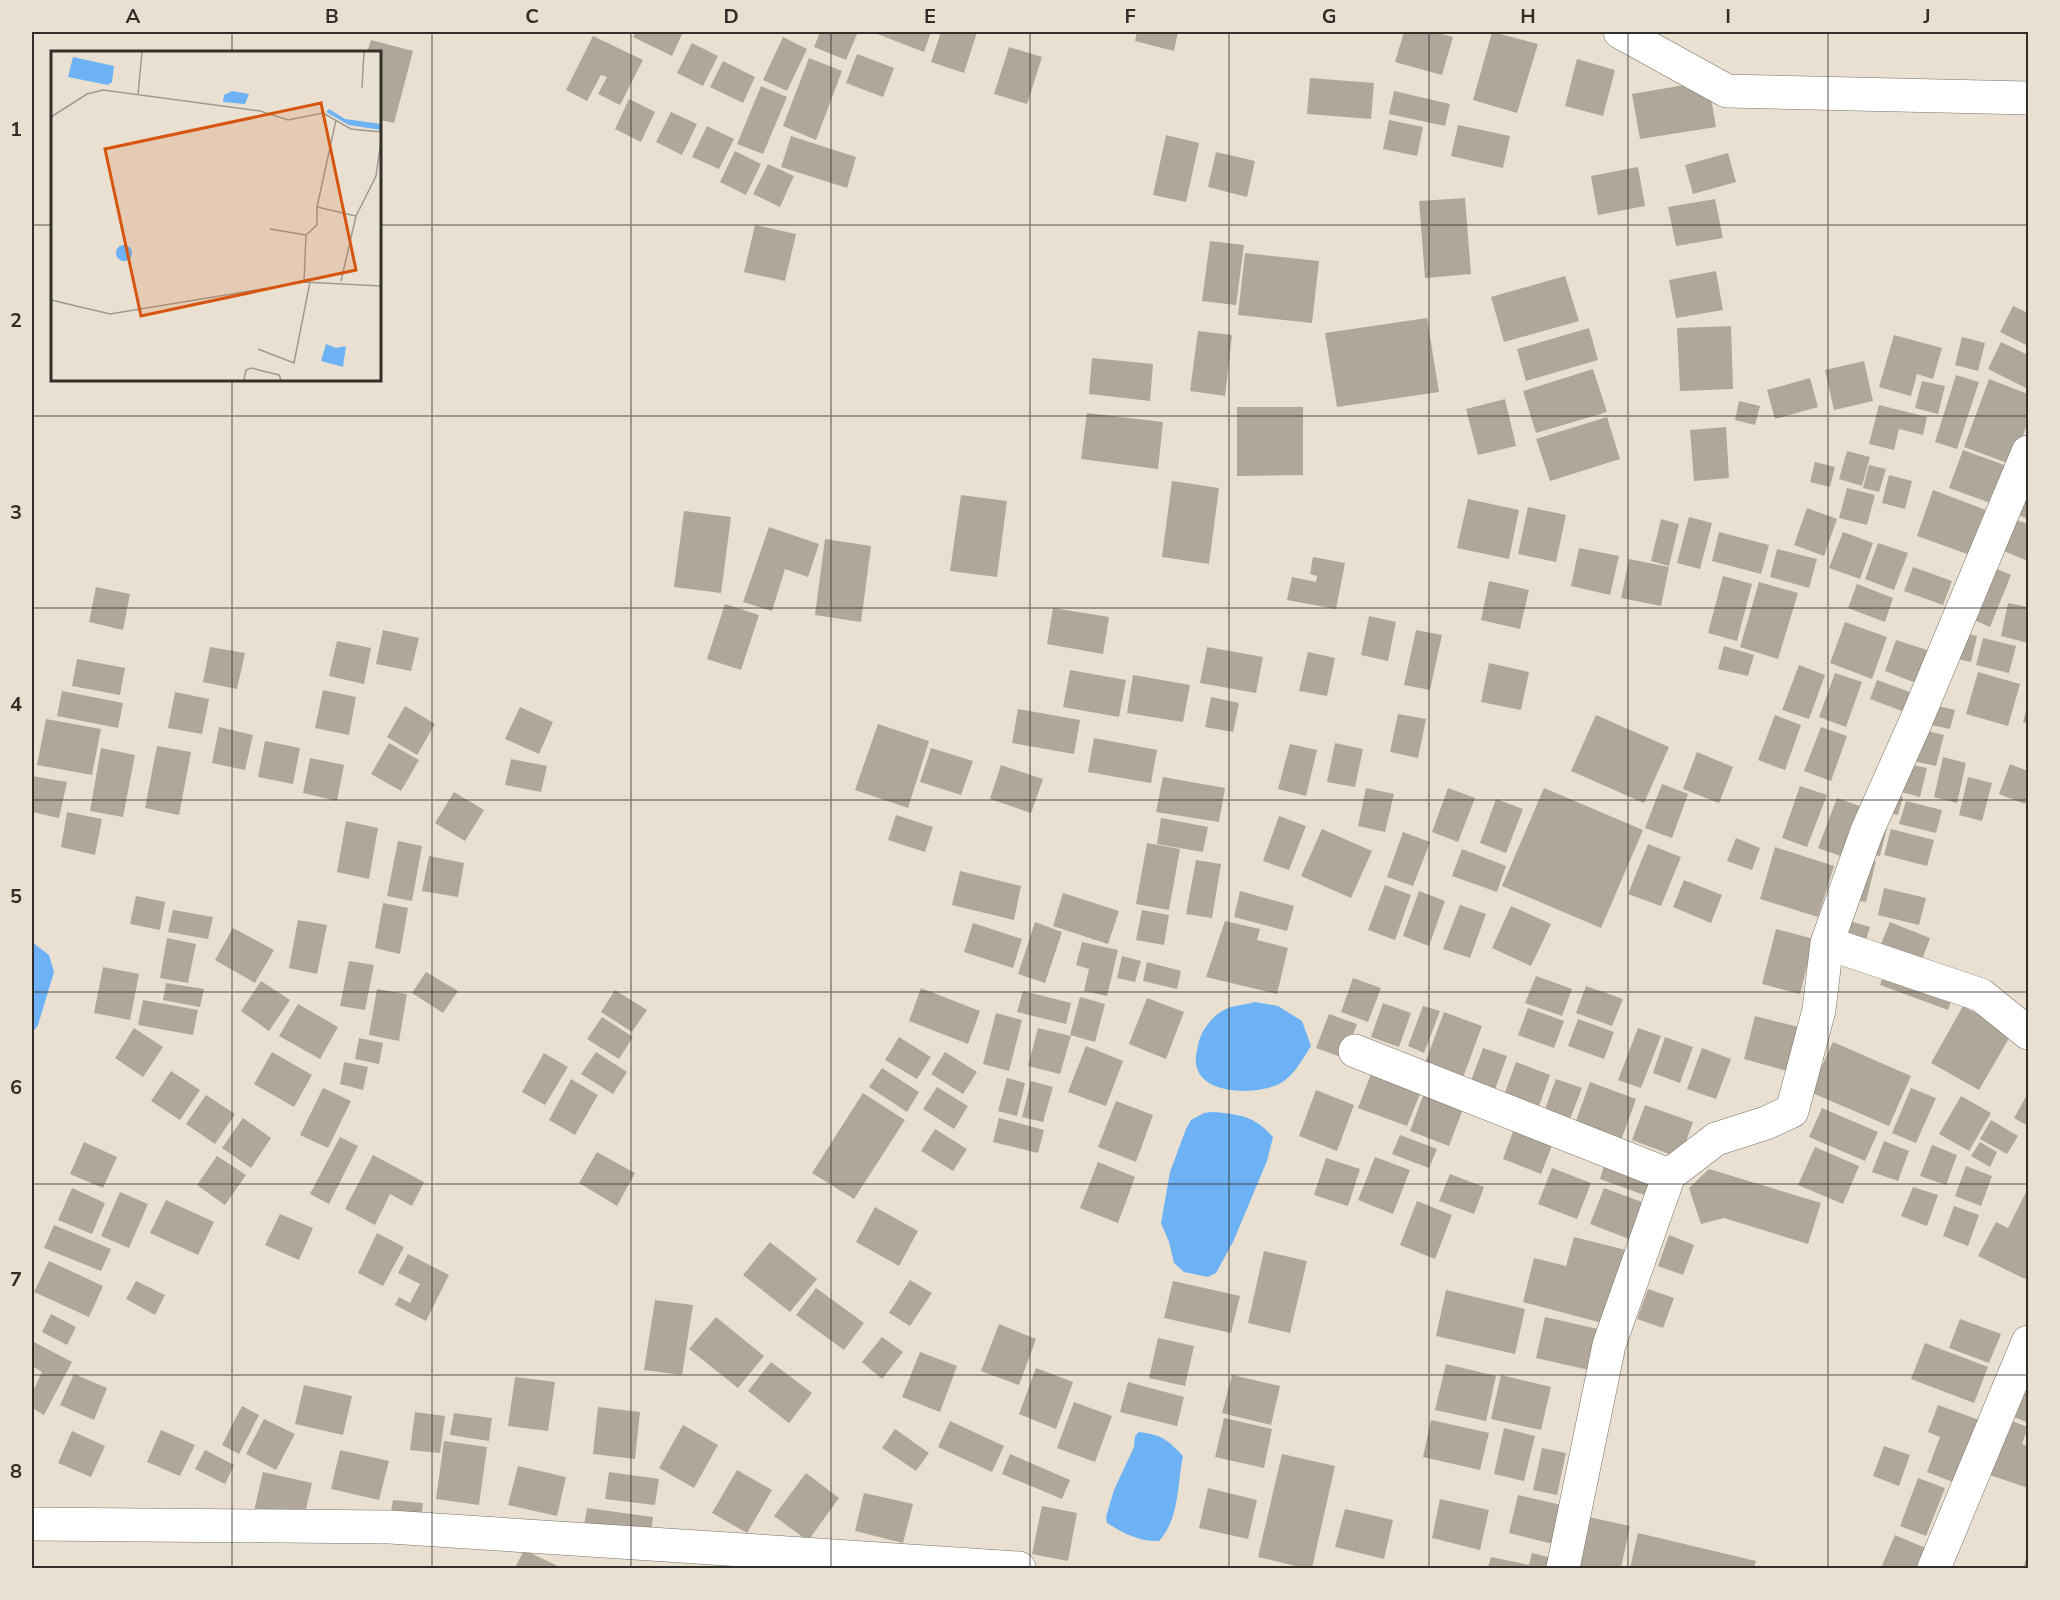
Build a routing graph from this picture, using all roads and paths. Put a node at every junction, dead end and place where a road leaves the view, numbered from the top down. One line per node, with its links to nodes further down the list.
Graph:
1 (1620, 32): 2 (street)
2 (2028, 98)
3 (2028, 452): 4 (street)
4 (1827, 943): 5 (street); 7 (street)
5 (2028, 1033)
6 (1355, 1051): 7 (street)
7 (1669, 1175): 11 (street)
8 (2028, 1342): 12 (street)
9 (32, 1524): 10 (street)
10 (1019, 1569)
11 (1563, 1569)
12 (1934, 1569)

